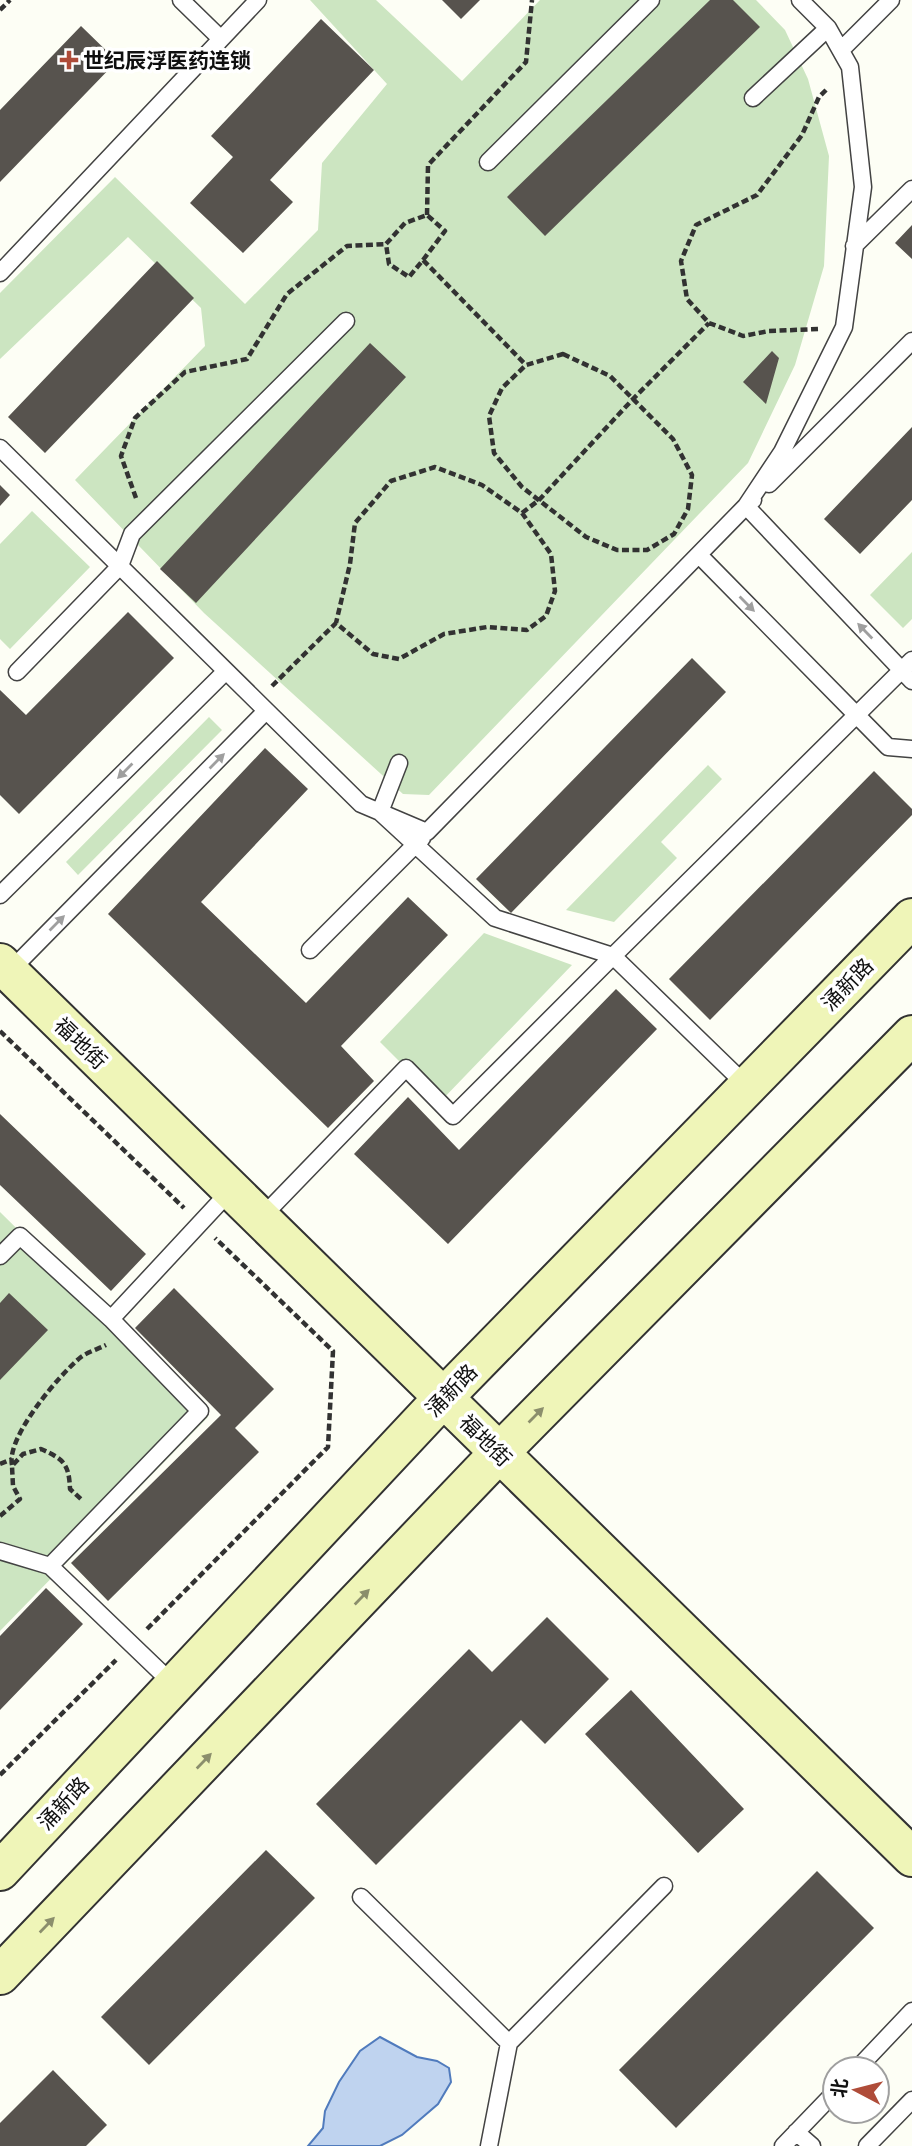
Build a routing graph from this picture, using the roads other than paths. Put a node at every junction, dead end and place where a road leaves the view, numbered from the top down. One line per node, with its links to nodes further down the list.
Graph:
1 (181, 0): 7 (lane)
2 (258, 0): 7 (lane)
3 (651, 0): 10 (lane)
4 (800, 0): 6 (lane)
5 (891, 0): 8 (lane)
6 (828, 28): 8 (lane); 9 (lane)
7 (220, 38): 13 (lane)
8 (841, 50): 12 (lane)
9 (753, 98)
10 (488, 162)
11 (912, 189): 12 (lane)
12 (854, 246): 17 (lane)
13 (0, 273)
14 (346, 321): 19 (lane)
15 (912, 341): 17 (lane)
16 (0, 448): 19 (lane)
17 (746, 506): 18 (lane); 20 (lane, one-way to 17)
18 (699, 555): 24 (lane, one-way to 24); 28 (lane)
19 (120, 566): 21 (lane); 22 (lane)
20 (909, 670): 24 (lane)
21 (226, 671): 23 (lane); 29 (lane, one-way to 29)
22 (17, 672)
23 (261, 706): 27 (lane); 33 (lane, one-way to 23)
24 (858, 716): 25 (lane); 32 (lane)
25 (912, 749)
26 (399, 763): 27 (lane)
27 (380, 812): 28 (lane); 32 (lane)
28 (427, 832): 31 (lane)
29 (0, 895)
30 (912, 918): 35 (street, 涌新路)
31 (310, 950)
32 (613, 956): 35 (lane); 37 (lane)
33 (4, 967): 36 (street, 福地街)
34 (912, 1035): 41 (street, one-way to 34)
35 (747, 1086): 40 (street, 涌新路)
36 (231, 1190): 37 (street, 福地街); 39 (lane)
37 (260, 1219): 40 (street, 福地街)
38 (0, 1256): 39 (lane)
39 (111, 1319): 43 (lane)
40 (443, 1398): 41 (street, 福地街); 44 (street, 涌新路)
41 (499, 1453): 45 (street, 福地街); 49 (street, one-way to 41)
42 (0, 1551): 43 (lane)
43 (50, 1566): 44 (lane)
44 (174, 1685): 46 (street, 涌新路)
45 (912, 1857)
46 (0, 1871)
47 (664, 1886): 51 (lane)
48 (362, 1897): 51 (lane)
49 (0, 1975)
50 (912, 2011): 52 (lane)
51 (509, 2043): 56 (lane)
52 (870, 2055)
53 (912, 2099): 59 (lane)
54 (821, 2106): 55 (lane)
55 (796, 2132): 57 (lane); 58 (lane)
56 (489, 2146)
57 (783, 2146)
58 (812, 2146)
59 (867, 2146)

